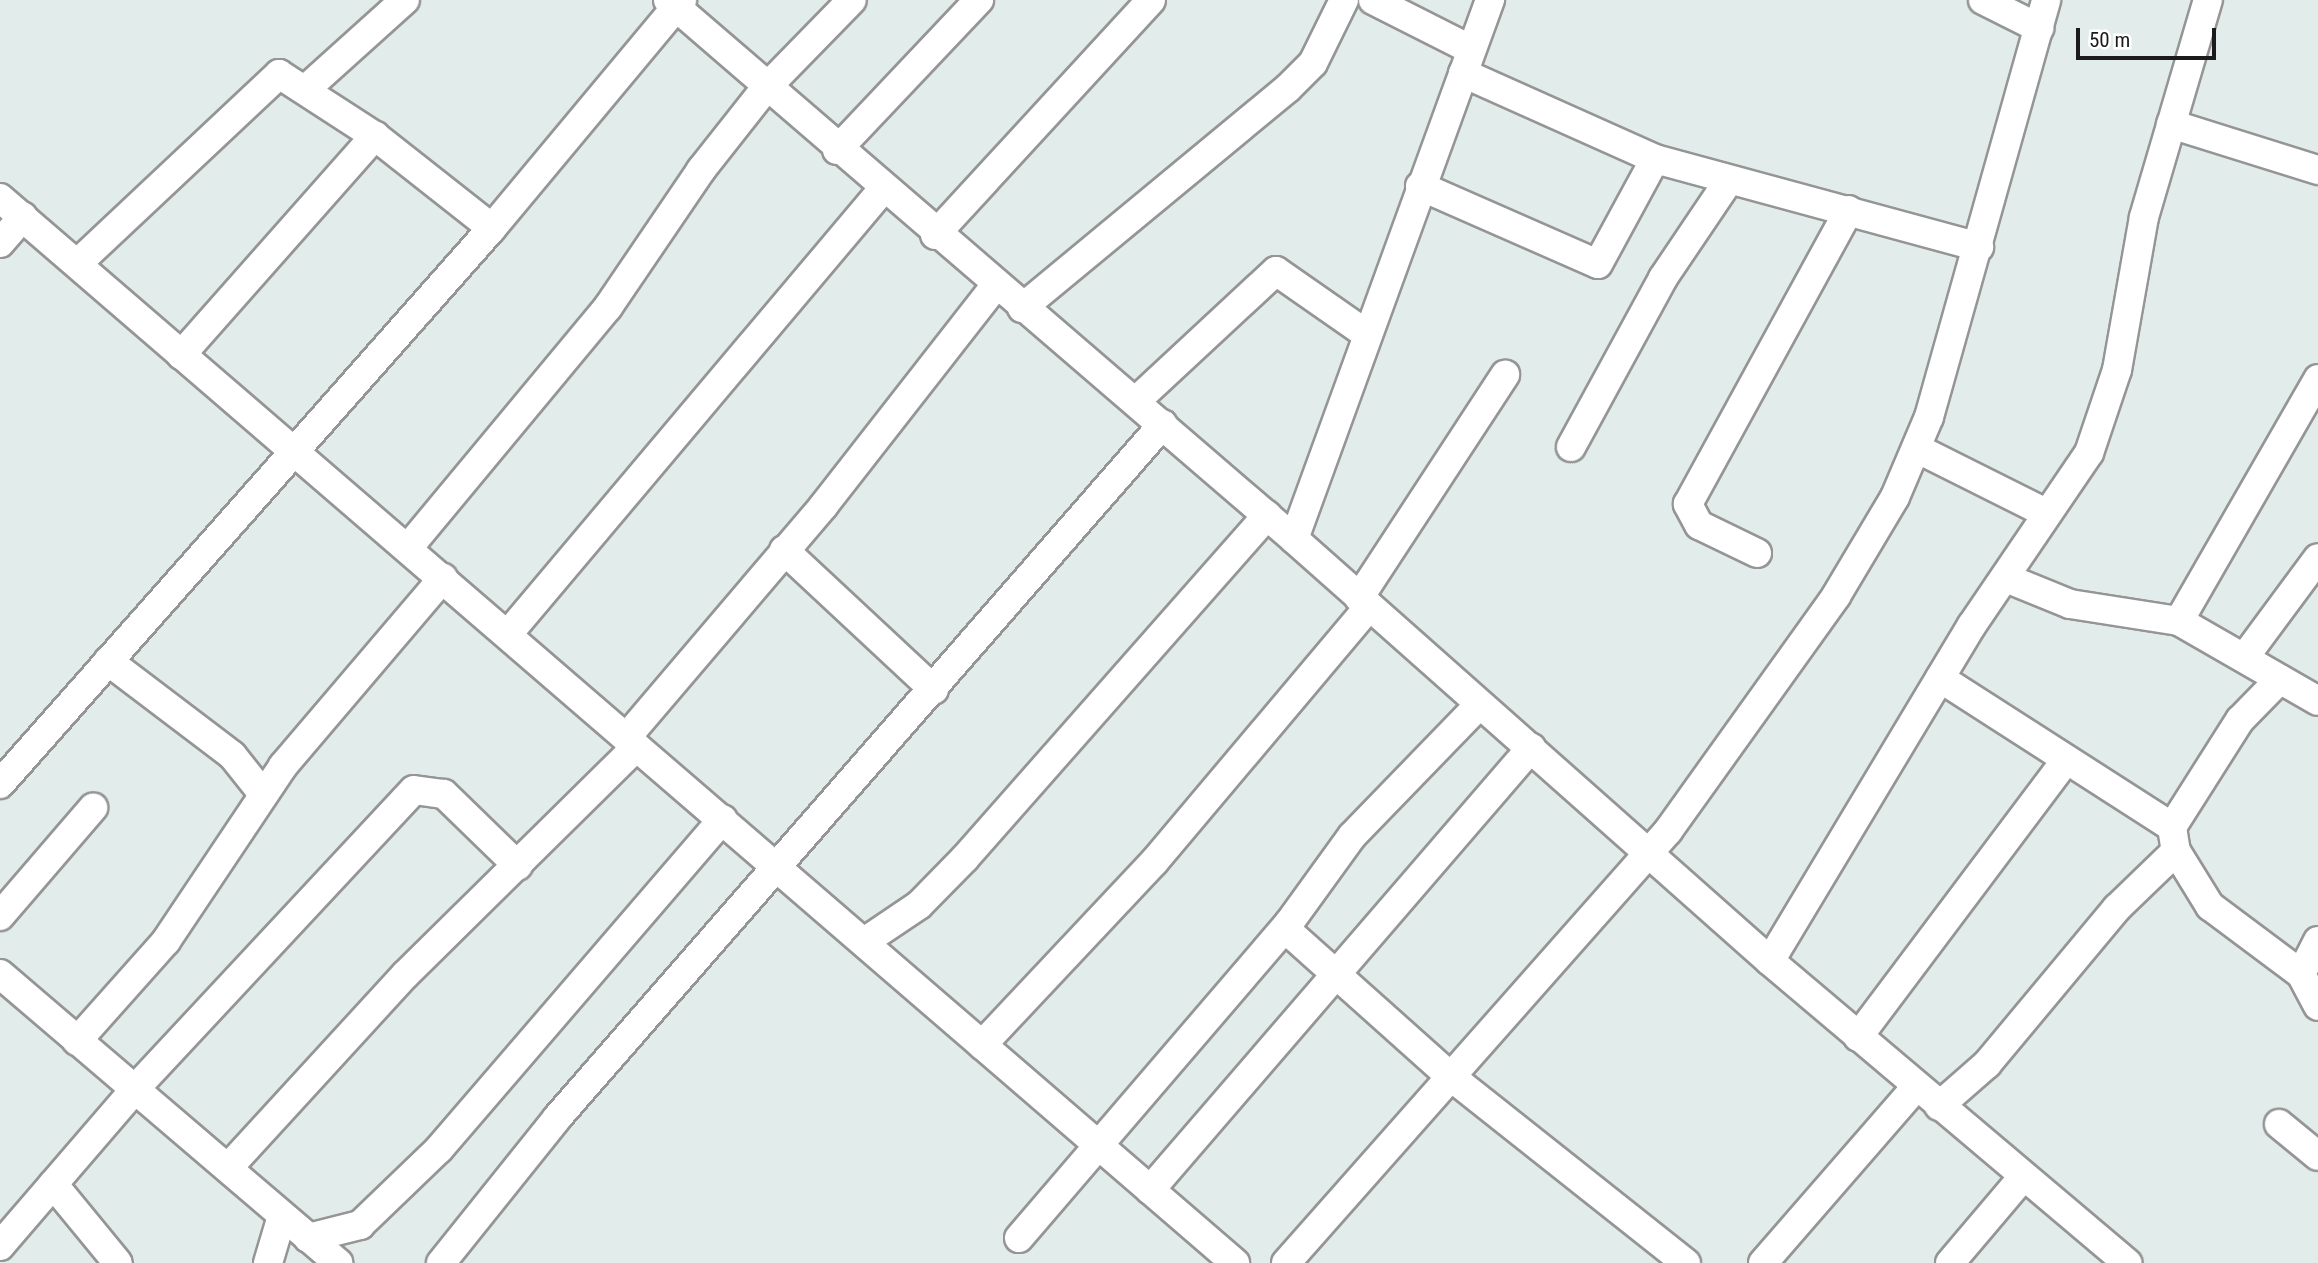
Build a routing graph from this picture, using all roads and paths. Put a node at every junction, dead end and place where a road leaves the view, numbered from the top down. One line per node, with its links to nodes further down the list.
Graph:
1 (405, 0): 14 (street)
2 (852, 0): 15 (street)
3 (979, 0): 18 (street)
4 (1151, 0): 28 (street)
5 (1344, 0): 33 (street)
6 (1373, 0): 13 (street)
7 (1490, 0): 13 (street)
8 (1983, 0): 12 (street)
9 (2046, 0): 12 (street)
10 (2208, 0): 16 (street)
11 (676, 3): 15 (street); 27 (street)
12 (2039, 28): 30 (street)
13 (1467, 61): 19 (street); 22 (street)
14 (306, 89): 17 (street); 31 (street)
15 (765, 89): 18 (street); 46 (street)
16 (2171, 124): 20 (street); 43 (street)
17 (375, 136): 27 (street); 35 (street)
18 (836, 150): 23 (street)
19 (1655, 159): 21 (street); 22 (street)
20 (2318, 170)
21 (1727, 183): 25 (street); 40 (street)
22 (1420, 186): 34 (street)
23 (882, 191): 28 (street); 54 (street)
24 (0, 198): 26 (street)
25 (1849, 210): 30 (street); 48 (street)
26 (23, 217): 29 (street); 31 (street)
27 (492, 228): 41 (street)
28 (935, 235): 32 (street)
29 (0, 243)
30 (1979, 247): 42 (street)
31 (78, 263): 35 (street)
32 (995, 286): 33 (street); 47 (street)
33 (1022, 308): 38 (street)
34 (1365, 333): 38 (street); 45 (street)
35 (181, 355): 41 (street)
36 (1505, 375): 52 (street)
37 (2318, 379): 53 (street)
38 (1136, 401): 39 (street)
39 (1163, 424): 44 (street); 59 (street)
40 (1571, 447)
41 (292, 449): 46 (street); 56 (street)
42 (1918, 449): 43 (street); 70 (street)
43 (2046, 513): 51 (street)
44 (1267, 515): 45 (street); 76 (street)
45 (1294, 539): 52 (street)
46 (408, 548): 50 (street)
47 (784, 550): 59 (street); 62 (street)
48 (1757, 553)
49 (2318, 558): 55 (street)
50 (443, 578): 54 (street); 66 (street)
51 (2006, 578): 53 (street); 57 (street)
52 (1364, 602): 61 (street); 84 (street)
53 (2179, 621): 55 (street)
54 (508, 634): 62 (street)
55 (2244, 658): 58 (street)
56 (108, 661): 65 (street); 66 (street)
57 (1940, 678): 64 (street); 77 (street)
58 (2280, 679): 60 (street); 69 (street)
59 (934, 690): 72 (street)
60 (2318, 701)
61 (1478, 706): 63 (street); 74 (street)
62 (631, 742): 68 (street); 71 (street)
63 (1531, 748): 70 (street); 80 (street)
64 (2066, 760): 69 (street); 82 (street)
65 (0, 785)
66 (263, 794): 83 (street)
67 (93, 808): 73 (street)
68 (723, 819): 72 (street); 97 (street)
69 (2174, 839): 79 (street); 88 (street)
70 (1649, 853): 77 (street); 85 (street)
71 (518, 866): 87 (street); 92 (street)
72 (777, 867): 76 (street); 103 (street)
73 (0, 916)
74 (1289, 923): 80 (street); 90 (street)
75 (2318, 941): 79 (street)
76 (863, 942): 84 (street)
77 (1770, 961): 82 (street)
78 (0, 974): 83 (street)
79 (2301, 974): 81 (street)
80 (1331, 975): 85 (street); 95 (street)
81 (2318, 1006)
82 (1858, 1037): 86 (street)
83 (77, 1041): 87 (street)
84 (982, 1045): 90 (street)
85 (1450, 1076): 105 (street); 106 (street)
86 (1916, 1087): 88 (street); 107 (street)
87 (134, 1090): 92 (street); 94 (street)
88 (1939, 1106): 93 (street)
89 (2279, 1124): 91 (street)
90 (1095, 1143): 95 (street); 98 (street)
91 (2318, 1156)
92 (228, 1168): 96 (street)
93 (2023, 1177): 108 (street); 109 (street)
94 (53, 1184): 99 (street); 100 (street)
95 (1150, 1190): 104 (street)
96 (282, 1216): 97 (street); 101 (street)
97 (308, 1238): 102 (street)
98 (1019, 1238)
99 (0, 1246)
100 (118, 1263)
101 (268, 1263)
102 (338, 1263)
103 (441, 1263)
104 (1236, 1263)
105 (1286, 1263)
106 (1686, 1263)
107 (1763, 1263)
108 (1950, 1263)
109 (2128, 1263)

